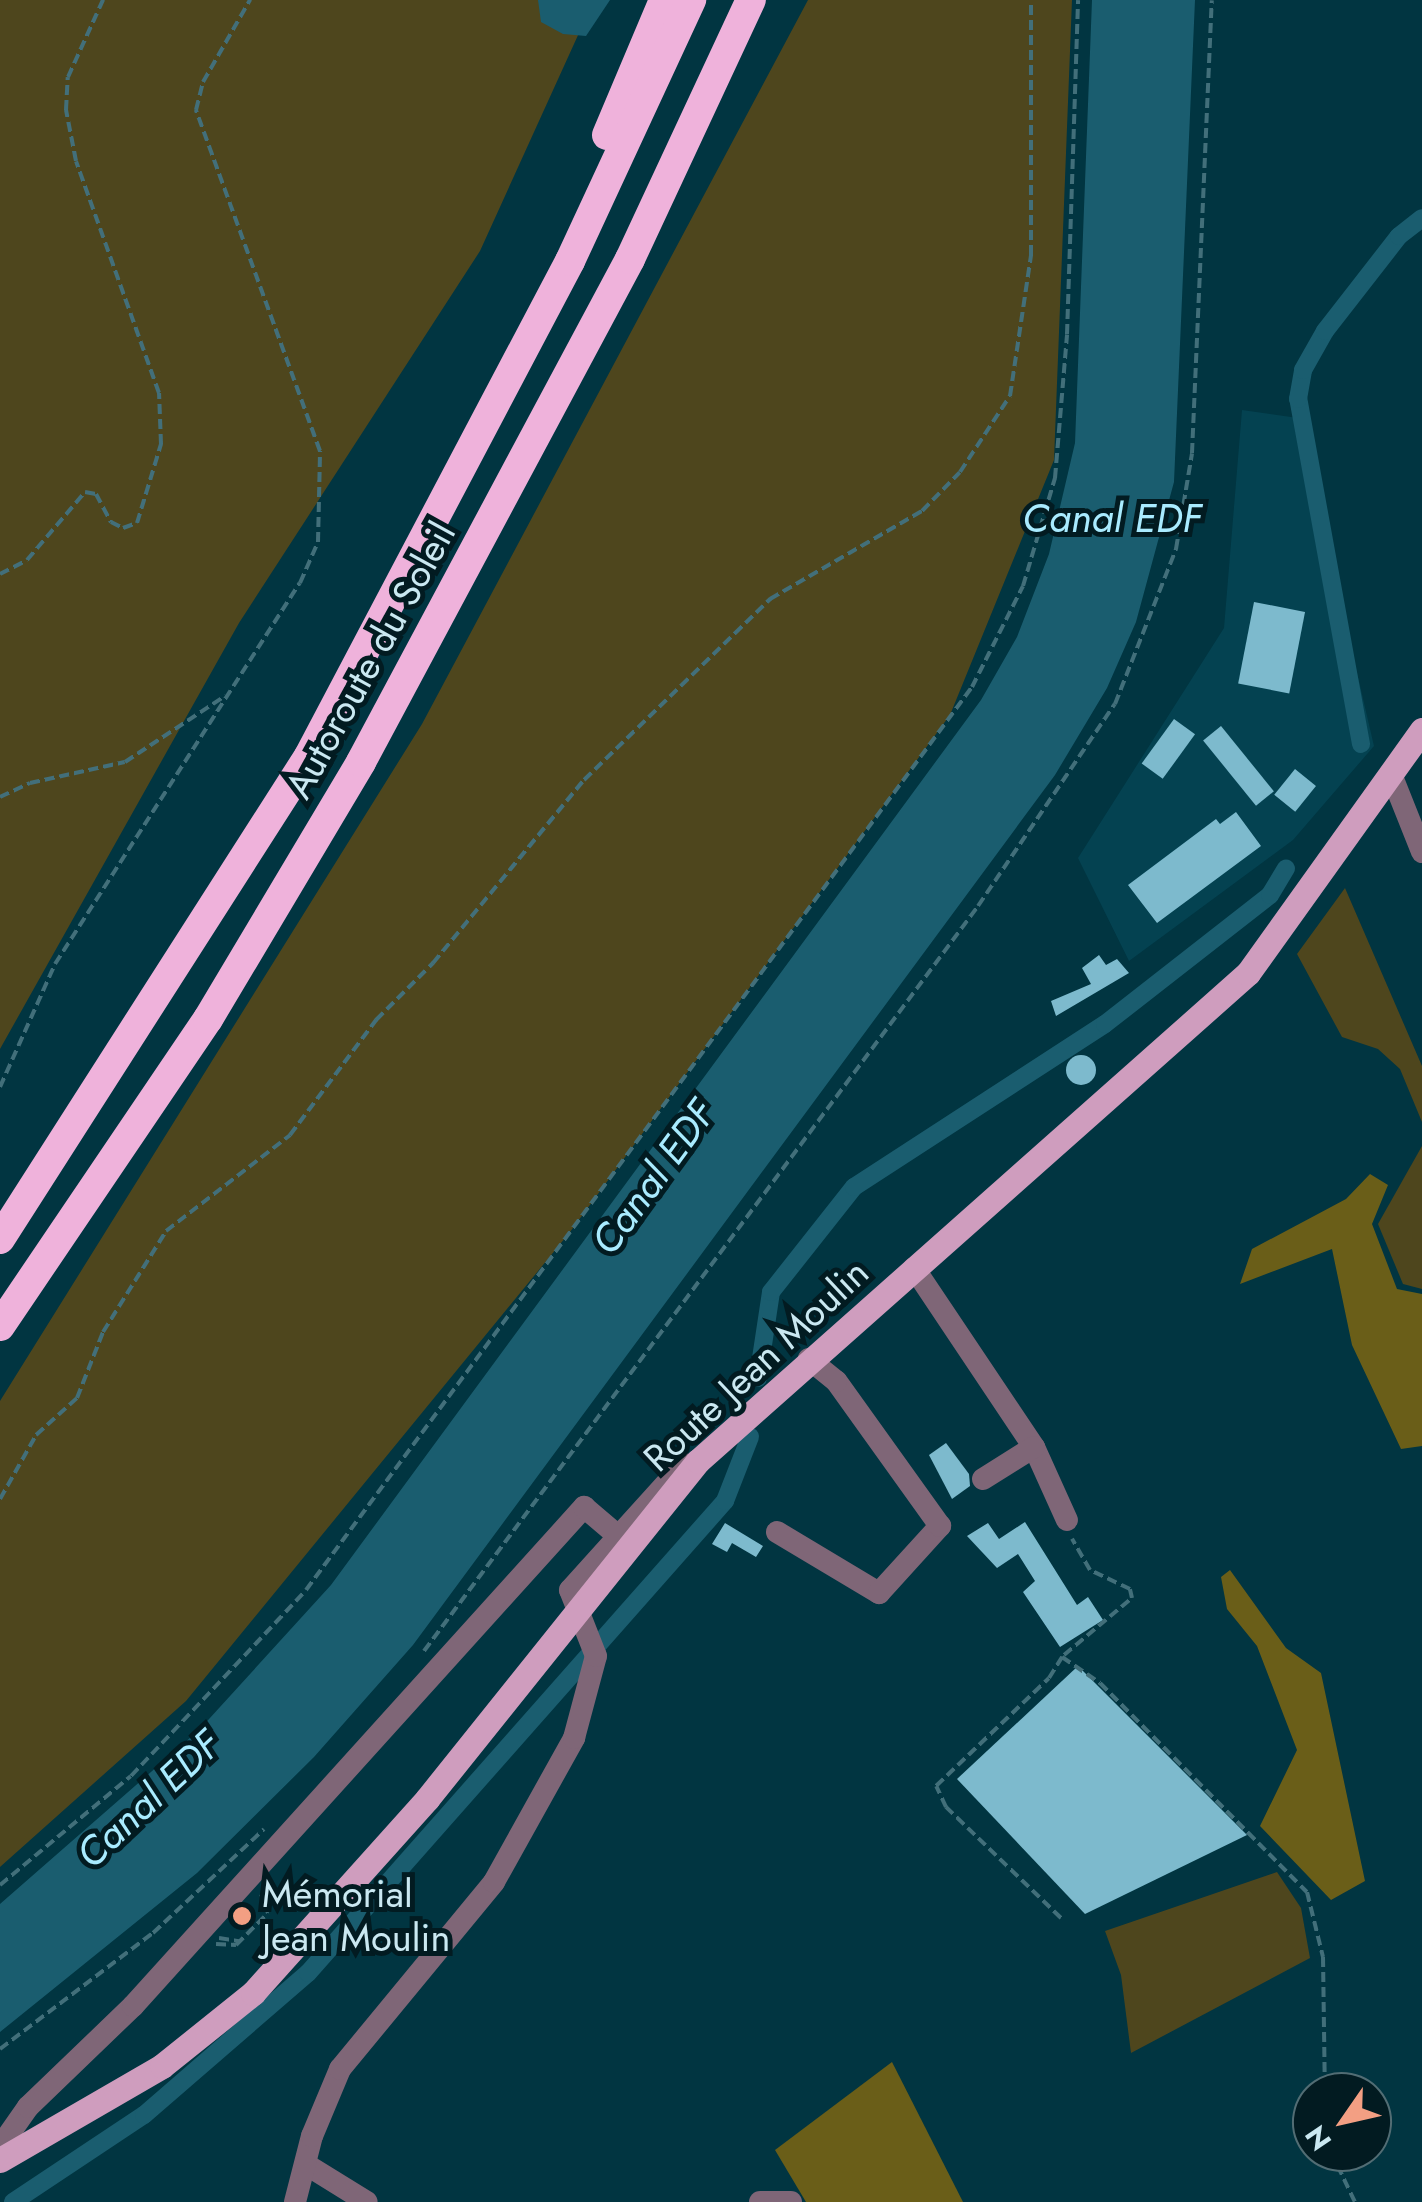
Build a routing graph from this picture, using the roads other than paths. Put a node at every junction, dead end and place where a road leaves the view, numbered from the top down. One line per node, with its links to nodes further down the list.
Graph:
1 (664, 0): 4 (highway)
2 (691, 0): 4 (highway, Autoroute du Soleil)
3 (750, 0): 10 (highway, Autoroute du Soleil)
4 (570, 261): 8 (highway, Autoroute du Soleil)
5 (1422, 730): 6 (main road, Route Jean Moulin)
6 (1391, 774): 7 (street); 9 (main road, Route Jean Moulin)
7 (1422, 852)
8 (0, 1239)
9 (914, 1268): 11 (main road, Route Jean Moulin); 13 (street)
10 (0, 1326)
11 (809, 1359): 12 (main road, Route Jean Moulin); 16 (street)
12 (724, 1436): 17 (street); 18 (main road, Route Jean Moulin)
13 (1034, 1447): 14 (street); 15 (street)
14 (983, 1480)
15 (1067, 1520)
16 (777, 1532)
17 (616, 1535): 18 (street); 19 (street)
18 (587, 1635): 20 (main road, Route Jean Moulin); 21 (street)
19 (0, 2147)
20 (0, 2160)
21 (308, 2165): 22 (street); 23 (street)
22 (295, 2202)
23 (367, 2202)
24 (760, 2202): 25 (street)
25 (791, 2202)

